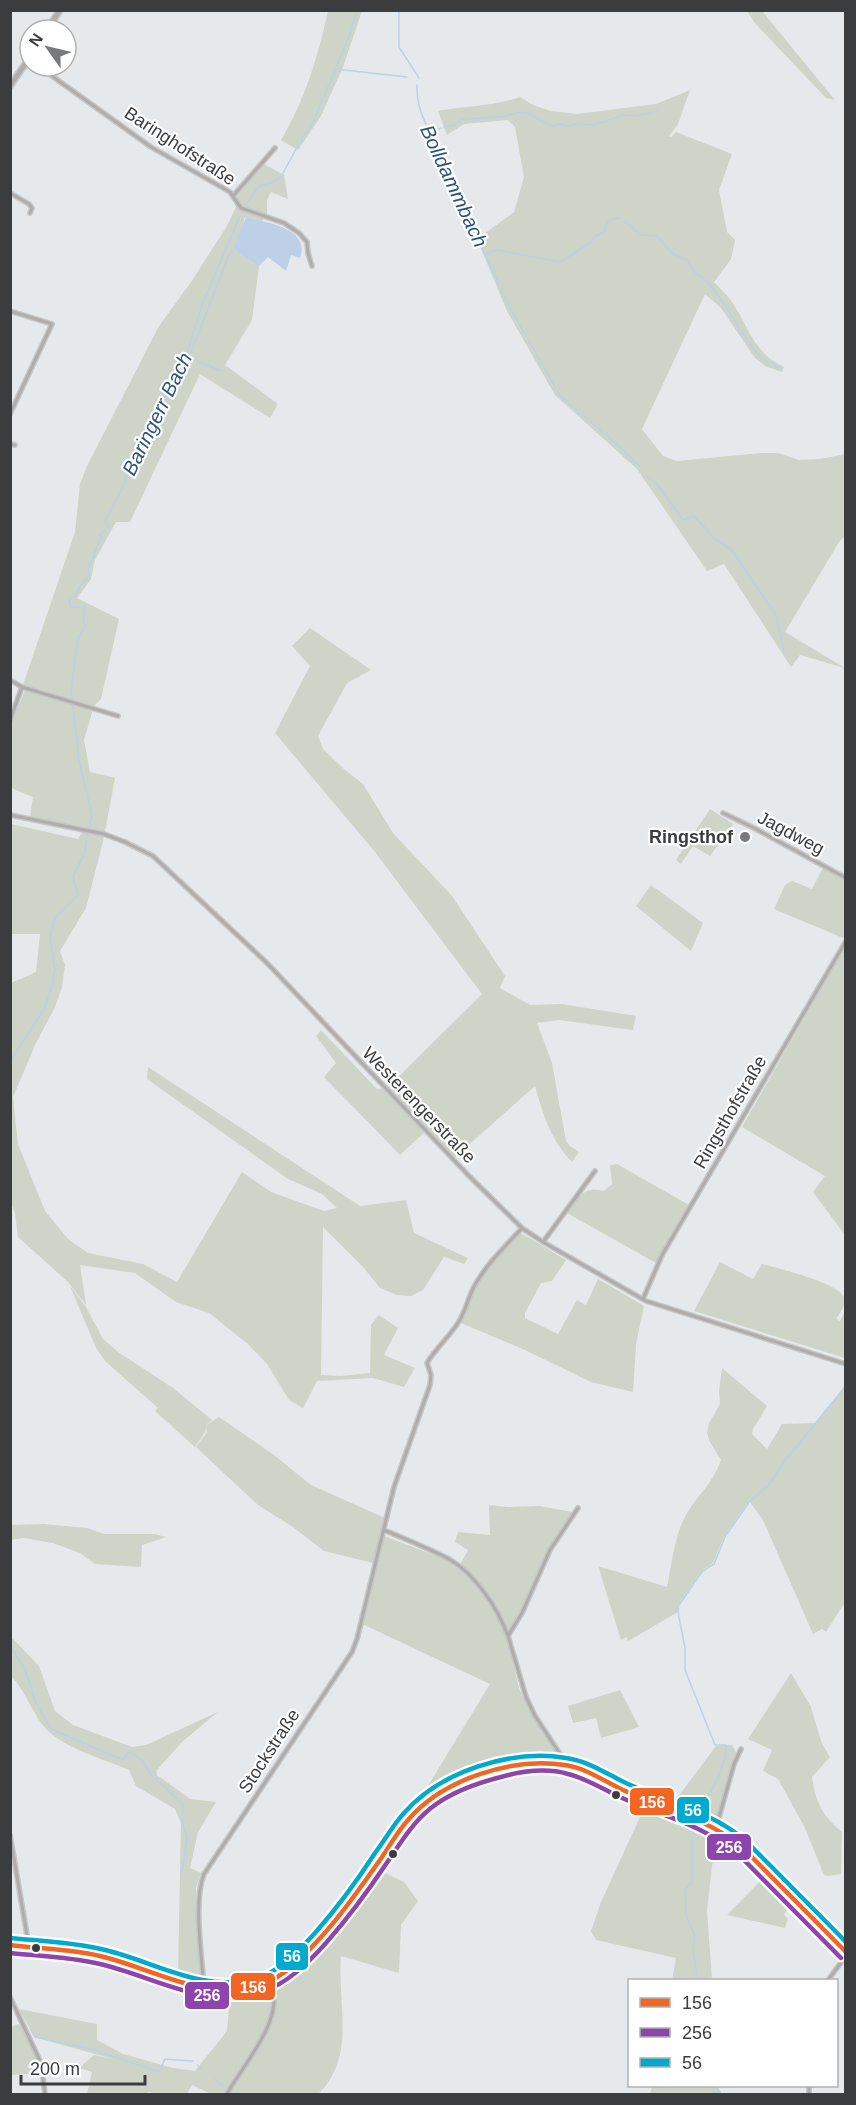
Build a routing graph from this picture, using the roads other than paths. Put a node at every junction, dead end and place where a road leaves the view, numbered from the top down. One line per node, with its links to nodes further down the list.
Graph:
1 (55, 78): 4 (street, Baringhofstraße)
2 (275, 148): 4 (street)
3 (10, 192): 5 (street)
4 (233, 196): 6 (street, Baringhofstraße)
5 (30, 213)
6 (312, 266)
7 (10, 311): 8 (street)
8 (10, 414)
9 (10, 680): 10 (street)
10 (22, 687): 11 (street); 12 (street)
11 (118, 716)
12 (10, 720)
13 (723, 813): 15 (street, Jagdweg)
14 (10, 815): 18 (street, Westerengerstraße)
15 (846, 878)
16 (846, 941): 20 (street, Ringsthofstraße)
17 (595, 1171): 19 (street)
18 (522, 1228): 19 (street, Westerengerstraße); 23 (street, Stockstraße)
19 (543, 1242): 20 (street, Westerengerstraße)
20 (643, 1299): 21 (street, Westerengerstraße)
21 (846, 1364)
22 (578, 1508): 24 (street)
23 (384, 1530): 24 (street); 34 (street, Stockstraße)
24 (508, 1636): 26 (street)
25 (741, 1749): 27 (street)
26 (564, 1765): 27 (main road); 33 (main road)
27 (716, 1828): 31 (main road)
28 (10, 1835): 30 (street)
29 (10, 1945): 30 (main road)
30 (29, 1947): 34 (main road)
31 (846, 1955): 32 (street)
32 (829, 1979)
33 (270, 1981): 34 (main road); 37 (street)
34 (204, 1988)
35 (10, 1997): 36 (street)
36 (45, 2094)
37 (227, 2094)

